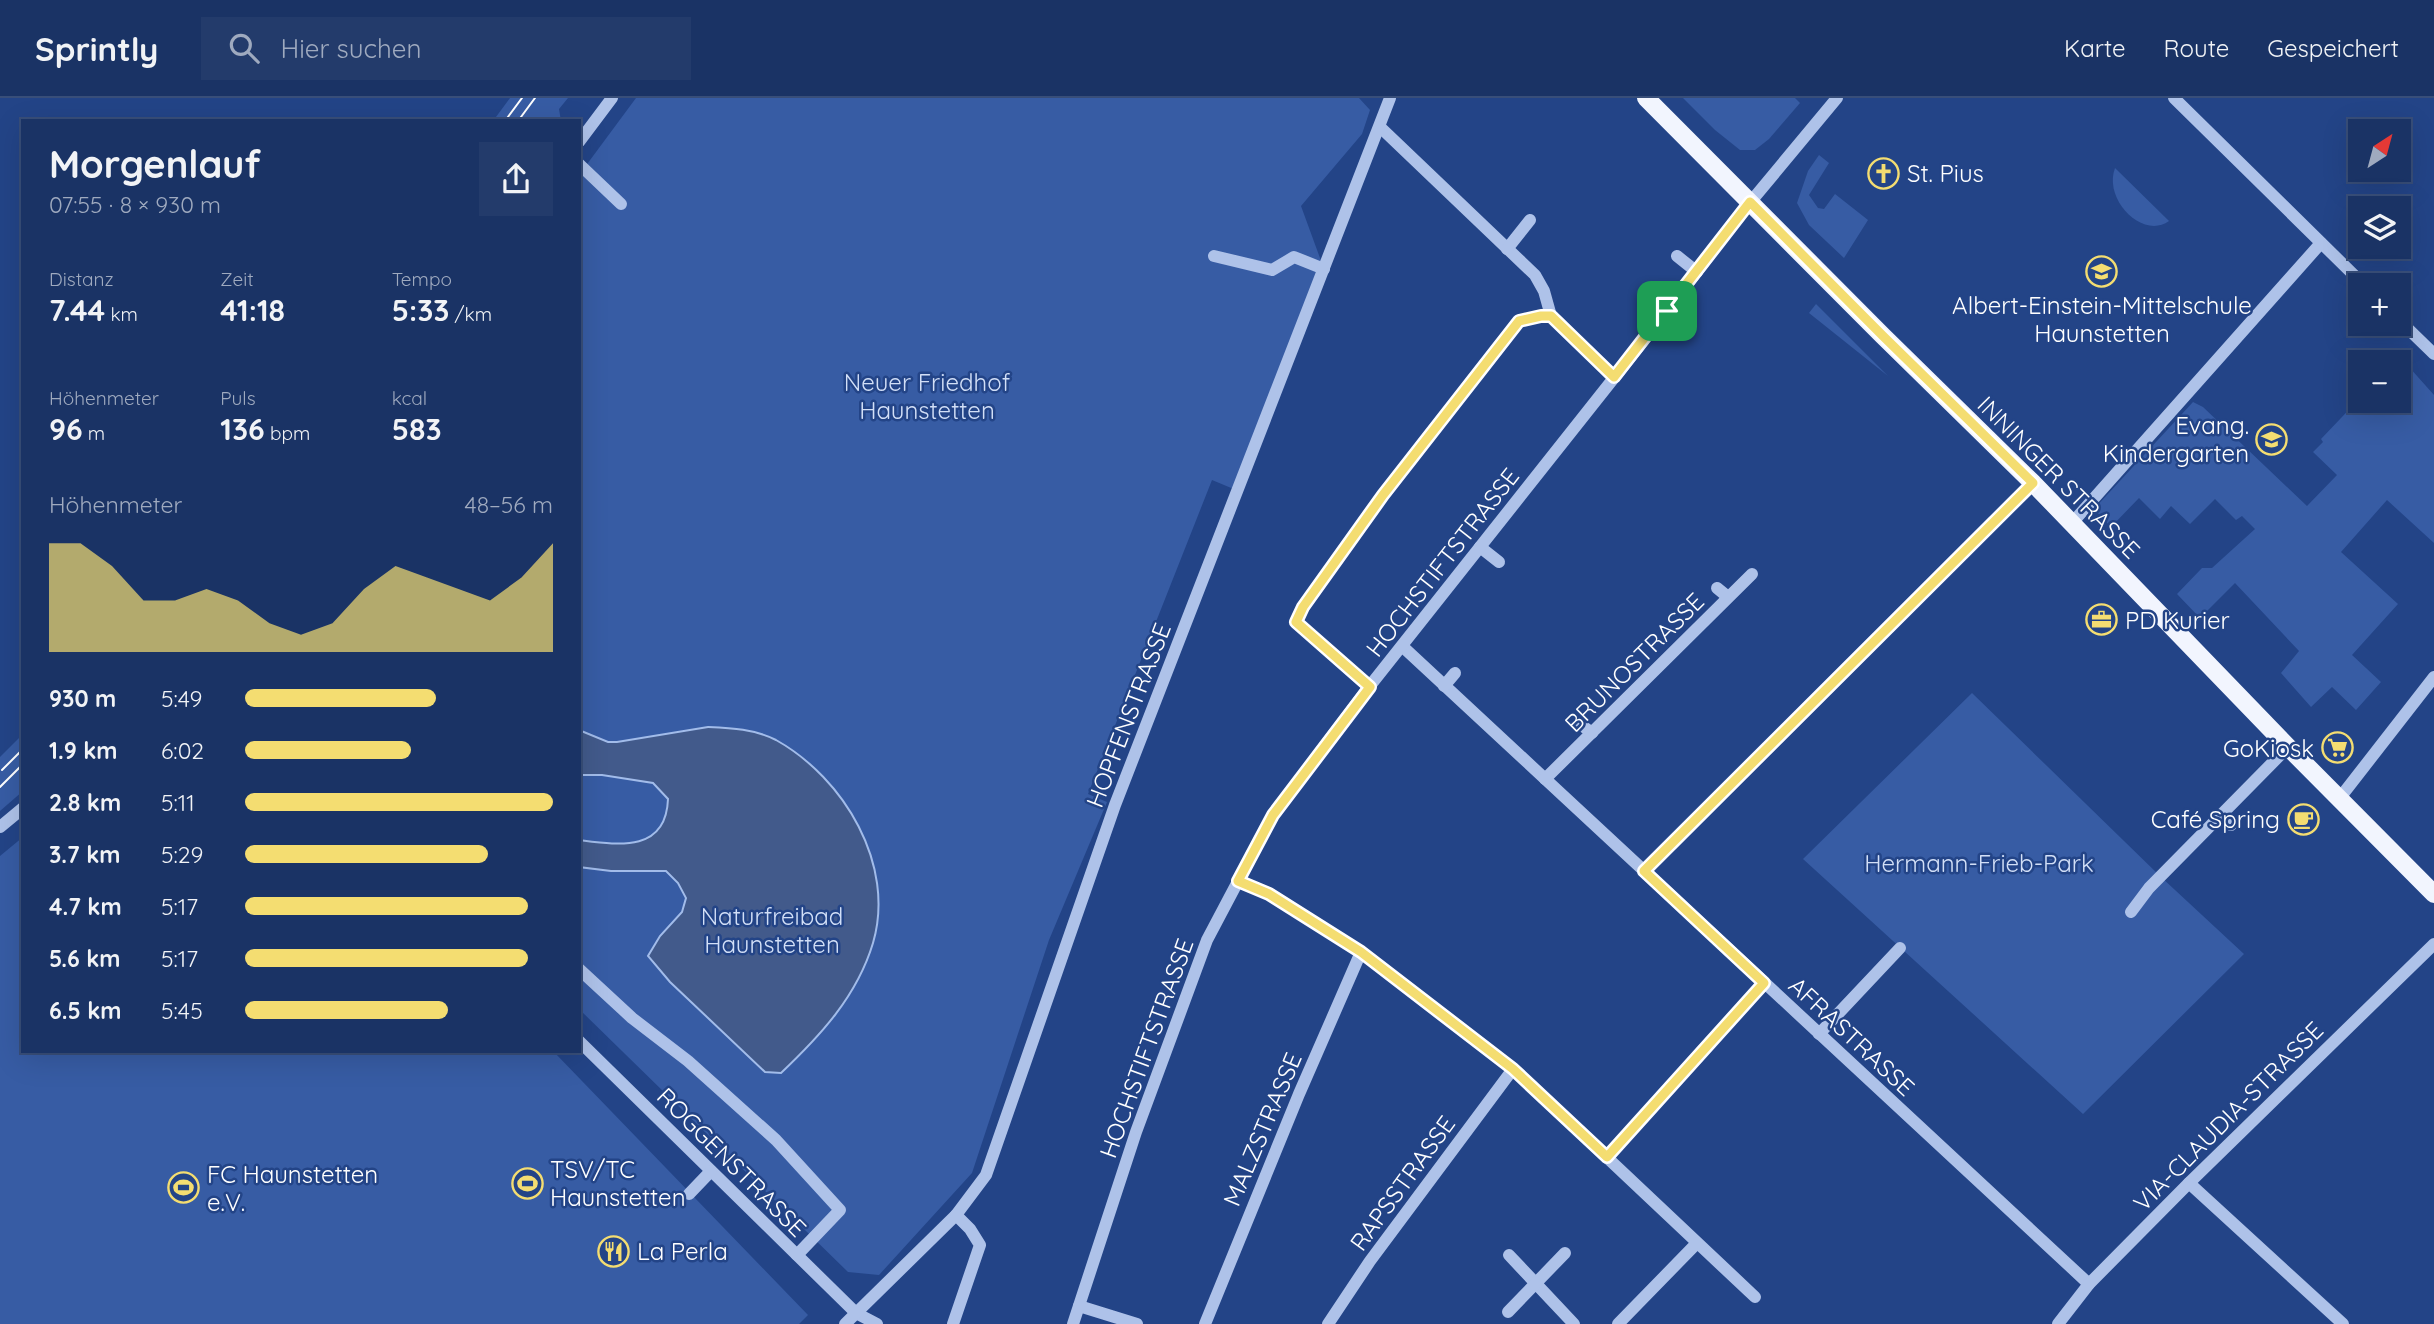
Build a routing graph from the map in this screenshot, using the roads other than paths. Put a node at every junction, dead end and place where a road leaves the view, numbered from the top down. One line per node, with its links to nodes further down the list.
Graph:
1 (612, 98): 7 (street)
2 (1390, 98): 6 (street, HOPFENSTRASSE)
3 (1646, 98): 9 (main road, INNINGER STRASSE)
4 (1837, 98): 9 (street, HOCHSTIFTSTRASSE)
5 (2174, 98): 12 (street)
6 (1380, 127): 13 (street); 16 (street, HOPFENSTRASSE)
7 (581, 139)
8 (581, 166): 10 (street)
9 (1750, 202): 17 (street, HOCHSTIFTSTRASSE); 25 (main road, INNINGER STRASSE)
10 (621, 204)
11 (1530, 220): 13 (street)
12 (2321, 243): 18 (street); 26 (street)
13 (1507, 249): 20 (street)
14 (1214, 256): 16 (street)
15 (1677, 256): 17 (street)
16 (1324, 269): 62 (street, HOPFENSTRASSE)
17 (1697, 272): 19 (street, HOCHSTIFTSTRASSE)
18 (2352, 273)
19 (1667, 311): 21 (street); 24 (street, HOCHSTIFTSTRASSE)
20 (1551, 316): 24 (street); 36 (street)
21 (1686, 326)
22 (2411, 332): 23 (street)
23 (2434, 354)
24 (1614, 377): 27 (street, HOCHSTIFTSTRASSE)
25 (2033, 483): 26 (main road, INNINGER STRASSE); 46 (street)
26 (2072, 523): 39 (main road, INNINGER STRASSE)
27 (1480, 547): 28 (street); 32 (street, HOCHSTIFTSTRASSE)
28 (1499, 562)
29 (1752, 574): 31 (street, BRUNOSTRASSE)
30 (1717, 588): 31 (street)
31 (1728, 597): 38 (street, BRUNOSTRASSE)
32 (1402, 646): 35 (street, AFRASTRASSE); 36 (street, HOCHSTIFTSTRASSE)
33 (1455, 673): 35 (street)
34 (2434, 677): 41 (street)
35 (1444, 686): 40 (street, AFRASTRASSE)
36 (1370, 687): 47 (street, HOCHSTIFTSTRASSE)
37 (1580, 724): 38 (street)
38 (1591, 733): 40 (street, BRUNOSTRASSE)
39 (2288, 747): 41 (main road, INNINGER STRASSE); 43 (street)
40 (1545, 779): 46 (street, AFRASTRASSE)
41 (2339, 799): 48 (main road, INNINGER STRASSE)
42 (21, 810): 45 (street)
43 (2220, 816): 44 (street); 49 (street)
44 (2231, 825)
45 (0, 827)
46 (1644, 871): 54 (street, AFRASTRASSE)
47 (1238, 881): 52 (street); 70 (street, HOCHSTIFTSTRASSE)
48 (2434, 894)
49 (2131, 912)
50 (2434, 944): 60 (street, VIA-CLAUDIA-STRASSE)
51 (1900, 948): 55 (street)
52 (1361, 952): 57 (street); 78 (street, MALZSTRASSE)
53 (581, 971): 65 (street)
54 (1764, 983): 55 (street, AFRASTRASSE); 58 (street)
55 (1819, 1034): 68 (street, AFRASTRASSE)
56 (581, 1043): 59 (street, ROGGENSTRASSE)
57 (1513, 1069): 58 (street); 79 (street, RAPSSTRASSE)
58 (1607, 1157): 63 (street)
59 (711, 1171): 61 (street); 65 (street, ROGGENSTRASSE)
60 (2189, 1183): 68 (street, VIA-CLAUDIA-STRASSE); 83 (street)
61 (689, 1194)
62 (956, 1215): 72 (street, HOPFENSTRASSE); 75 (street)
63 (1696, 1242): 69 (street); 81 (street)
64 (1565, 1253): 67 (street)
65 (797, 1255): 72 (street, ROGGENSTRASSE)
66 (1508, 1255): 67 (street)
67 (1536, 1283): 71 (street); 80 (street)
68 (2089, 1284): 82 (street, VIA-CLAUDIA-STRASSE)
69 (1755, 1297)
70 (1079, 1306): 76 (street, HOCHSTIFTSTRASSE); 77 (street)
71 (1508, 1312)
72 (858, 1318): 73 (street, HOPFENSTRASSE); 74 (street, ROGGENSTRASSE)
73 (845, 1324)
74 (877, 1324)
75 (953, 1324)
76 (1073, 1324)
77 (1137, 1324)
78 (1205, 1324)
79 (1328, 1324)
80 (1574, 1324)
81 (1618, 1324)
82 (2058, 1324)
83 (2343, 1324)

